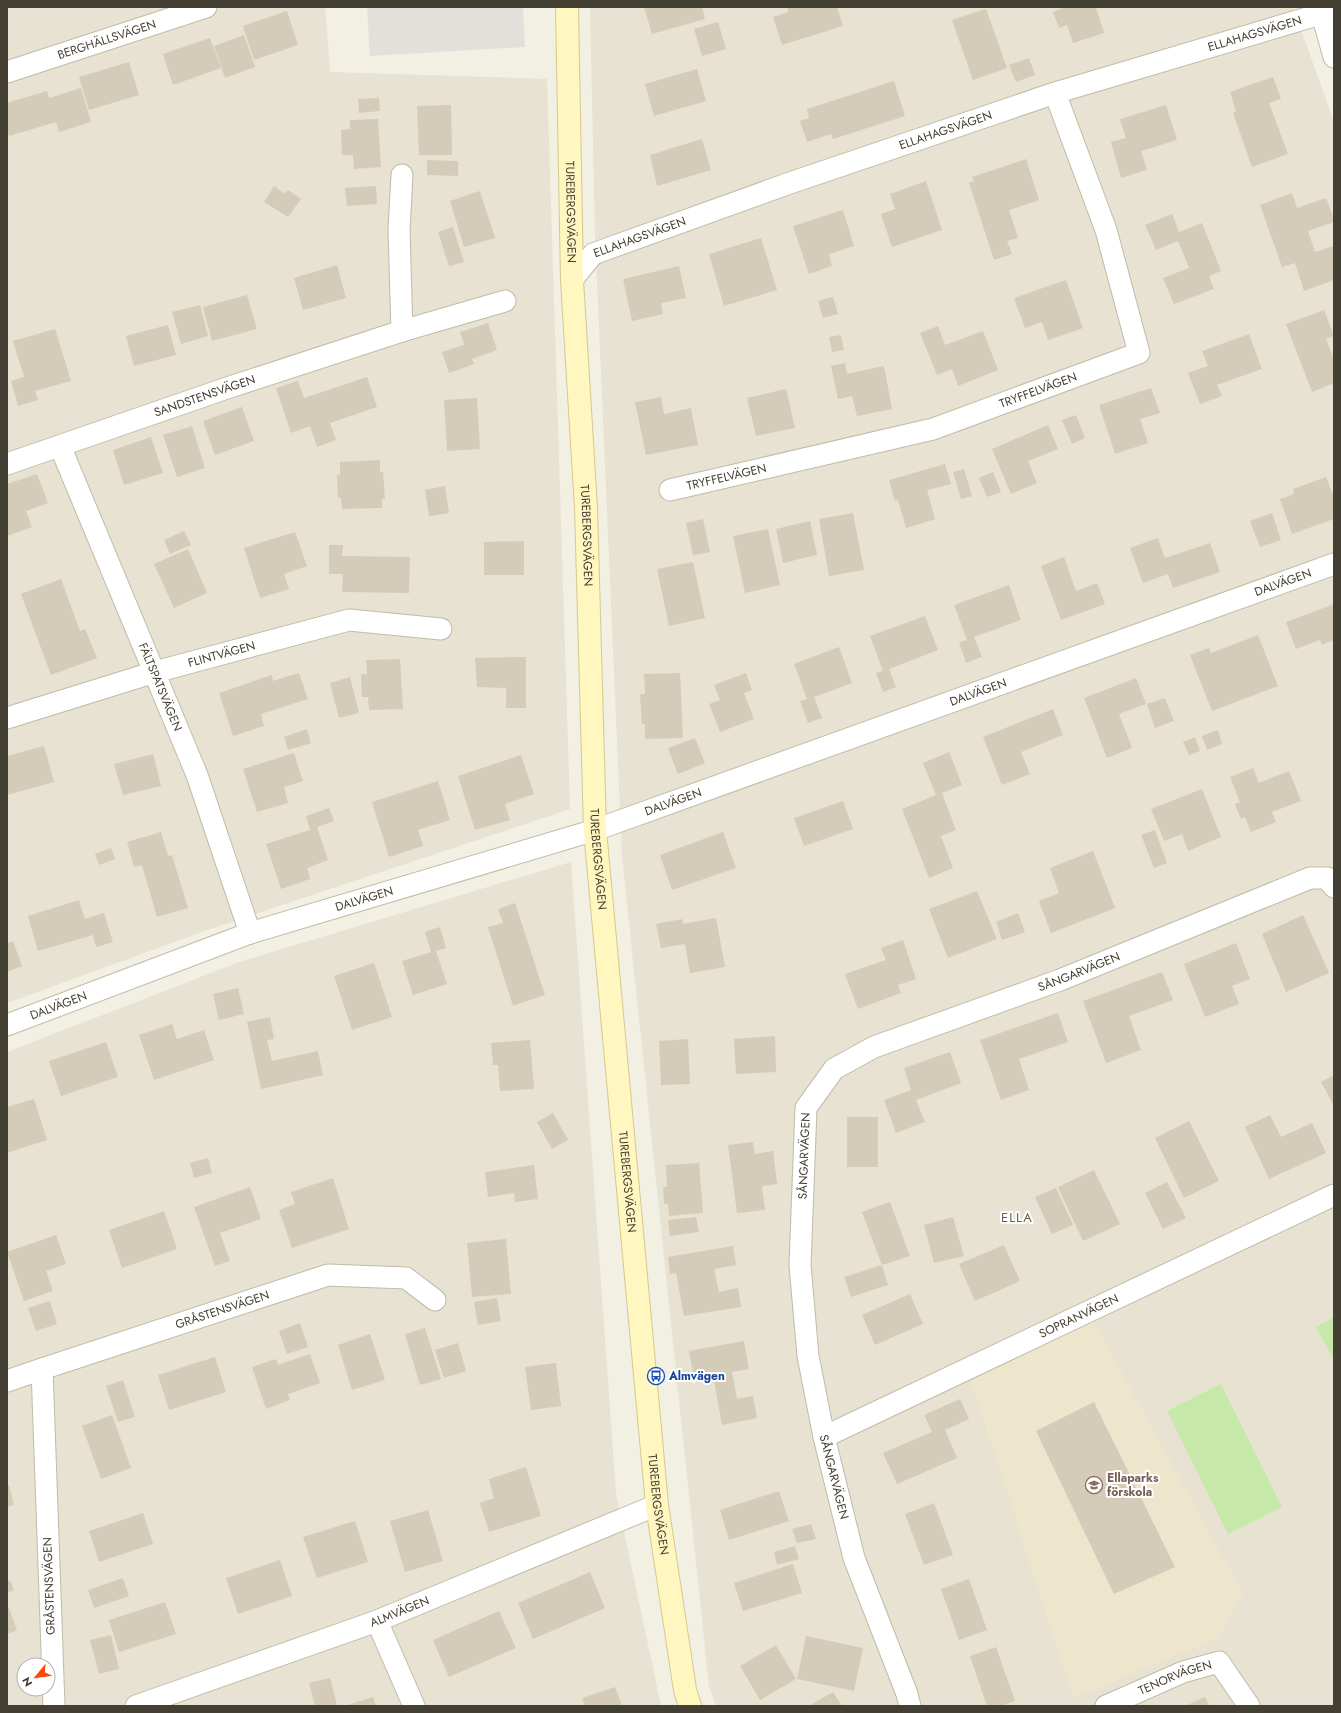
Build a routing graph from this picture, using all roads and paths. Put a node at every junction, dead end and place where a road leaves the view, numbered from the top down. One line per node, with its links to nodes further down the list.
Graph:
1 (206, 7): 5 (street, BERGHÄLLSVÄGEN)
2 (567, 7): 8 (street, TUREBERGSVÄGEN)
3 (1325, 11): 4 (street); 6 (street, ELLAHAGSVÄGEN)
4 (1334, 56)
5 (7, 72)
6 (1054, 93): 8 (street, ELLAHAGSVÄGEN); 13 (street, TRYFFELVÄGEN)
7 (402, 175): 10 (street)
8 (572, 280): 18 (street, TUREBERGSVÄGEN)
9 (505, 301): 10 (street, SANDSTENSVÄGEN)
10 (402, 331): 11 (street, SANDSTENSVÄGEN)
11 (60, 446): 12 (street, SANDSTENSVÄGEN); 16 (street, FÄLTSPATSVÄGEN)
12 (7, 464)
13 (670, 490)
14 (1334, 564): 18 (street, DALVÄGEN)
15 (441, 629): 16 (street, FLINTVÄGEN)
16 (155, 672): 17 (street, FLINTVÄGEN); 20 (street, FÄLTSPATSVÄGEN)
17 (7, 718)
18 (594, 830): 20 (street, DALVÄGEN); 27 (street, TUREBERGSVÄGEN)
19 (1334, 886): 26 (street, SÅNGARVÄGEN)
20 (250, 933): 21 (street, DALVÄGEN)
21 (7, 1025)
22 (1334, 1195): 26 (street, SOPRANVÄGEN)
23 (435, 1300): 24 (street, GRÅSTENSVÄGEN)
24 (42, 1369): 25 (street, GRÅSTENSVÄGEN); 29 (street, GRÅSTENSVÄGEN)
25 (7, 1381)
26 (824, 1437): 33 (street, SÅNGARVÄGEN)
27 (657, 1505): 28 (street, ALMVÄGEN); 32 (street, TUREBERGSVÄGEN)
28 (377, 1621): 30 (street, ALMVÄGEN); 31 (street)
29 (54, 1706)
30 (136, 1706)
31 (414, 1706)
32 (690, 1706)
33 (910, 1706)
34 (1106, 1706): 35 (street, TENORVÄGEN)
35 (1249, 1706)

